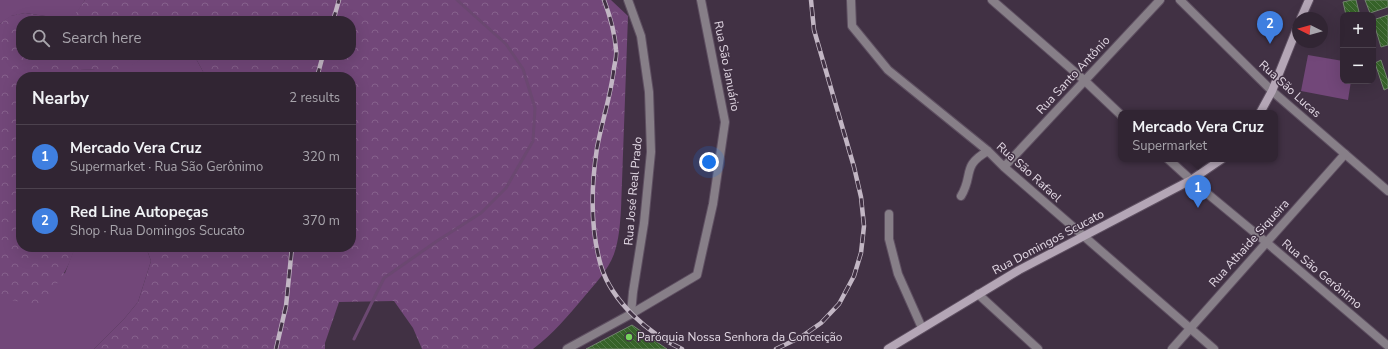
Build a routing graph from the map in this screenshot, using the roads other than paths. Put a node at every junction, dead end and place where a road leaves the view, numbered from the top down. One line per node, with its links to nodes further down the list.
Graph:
1 (628, 0): 26 (street, Rua José Real Prado)
2 (701, 0): 26 (street, Rua São Januário)
3 (850, 0): 14 (street, Rua São Rafael)
4 (992, 0): 10 (street)
5 (1160, 0): 10 (street, Rua Santo Antônio)
6 (1180, 0): 11 (street, Rua São Lucas)
7 (1309, 0): 8 (main road)
8 (1304, 12)
9 (1292, 41): 11 (main road)
10 (1084, 80): 13 (street); 18 (street, Rua Santo Antônio)
11 (1272, 92): 12 (main road); 15 (street, Rua São Lucas)
12 (1262, 110)
13 (1118, 112)
14 (988, 151): 18 (street, Rua São Rafael); 21 (street)
15 (1345, 154): 20 (street, Rua São Lucas); 24 (street, Rua Athaide Siqueira)
16 (1171, 162): 19 (street, Rua São Gerônimo)
17 (1218, 162): 19 (main road, Rua Domingos Scucato)
18 (1004, 167): 23 (street, Rua São Rafael)
19 (1191, 180): 23 (main road, Rua Domingos Scucato); 24 (street, Rua São Gerônimo)
20 (1388, 191)
21 (961, 196)
22 (889, 214): 27 (street)
23 (1084, 236): 25 (main road, Rua Domingos Scucato); 28 (street, Rua São Rafael)
24 (1266, 242): 28 (street, Rua Athaide Siqueira); 29 (street, Rua São Gerônimo)
25 (978, 294): 27 (main road, Rua Domingos Scucato); 32 (street)
26 (632, 314): 30 (street, Rua São Januário)
27 (922, 328): 31 (main road, Rua Domingos Scucato)
28 (1190, 328): 33 (street, Rua Athaide Siqueira); 34 (street, Rua São Rafael)
29 (1388, 346)
30 (567, 349)
31 (888, 349)
32 (1038, 349)
33 (1172, 349)
34 (1214, 349)

